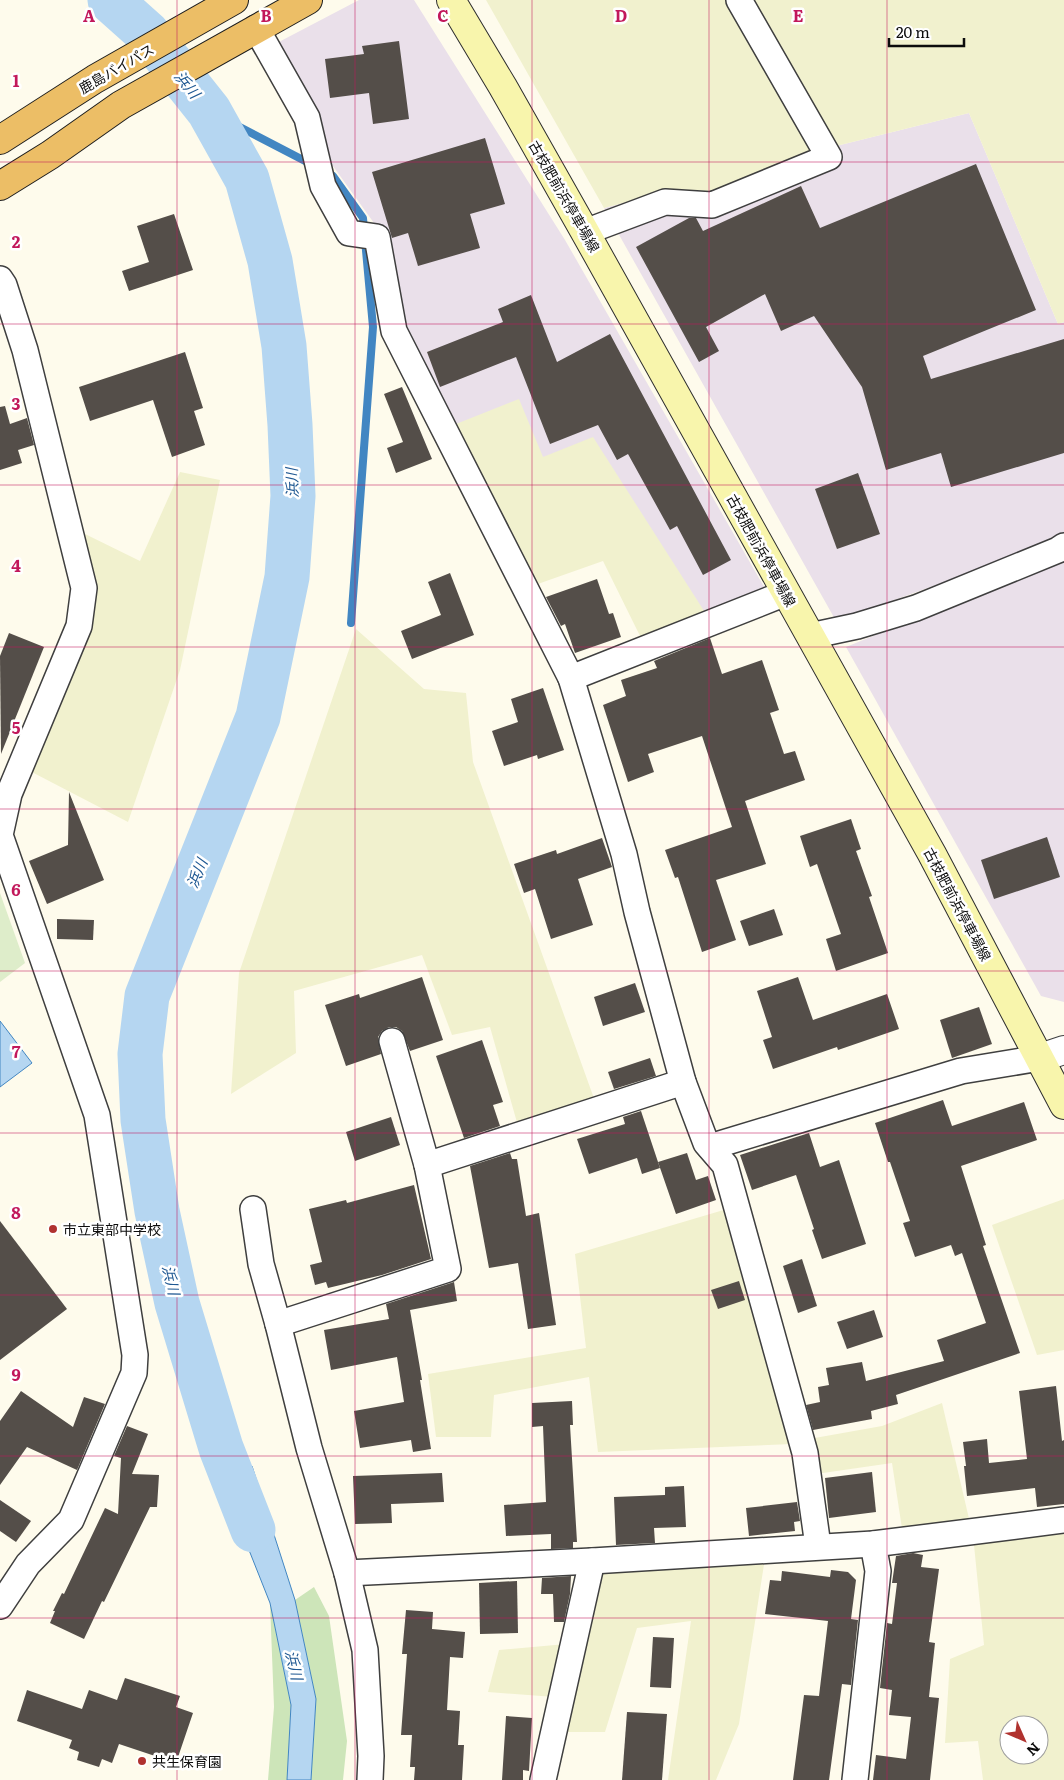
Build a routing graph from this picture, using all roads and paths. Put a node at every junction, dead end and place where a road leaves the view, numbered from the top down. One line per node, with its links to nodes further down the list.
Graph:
1 (308, 0): 5 (highway)
2 (451, 0): 8 (main road, 古枝肥前浜停車場線)
3 (739, 0): 8 (street)
4 (224, 6): 6 (highway, 鹿島バイパス)
5 (245, 35): 7 (highway); 13 (street)
6 (0, 140)
7 (0, 186)
8 (586, 232): 11 (main road, 古枝肥前浜停車場線)
9 (0, 279): 27 (street)
10 (1064, 546): 12 (street)
11 (786, 593): 12 (main road, 古枝肥前浜停車場線); 13 (street)
12 (810, 636): 15 (main road, 古枝肥前浜停車場線)
13 (570, 678): 16 (street)
14 (392, 1041): 19 (street)
15 (1052, 1054): 17 (main road, 古枝肥前浜停車場線); 18 (street)
16 (683, 1082): 18 (street); 19 (street)
17 (1064, 1105)
18 (710, 1147): 24 (street)
19 (427, 1165): 21 (street)
20 (253, 1209): 21 (street)
21 (278, 1324): 26 (street)
22 (1064, 1520): 23 (street)
23 (873, 1544): 24 (street); 30 (street)
24 (818, 1546): 25 (street)
25 (592, 1561): 26 (street); 29 (street)
26 (347, 1572): 28 (street)
27 (0, 1606)
28 (370, 1780)
29 (543, 1780)
30 (854, 1780)

